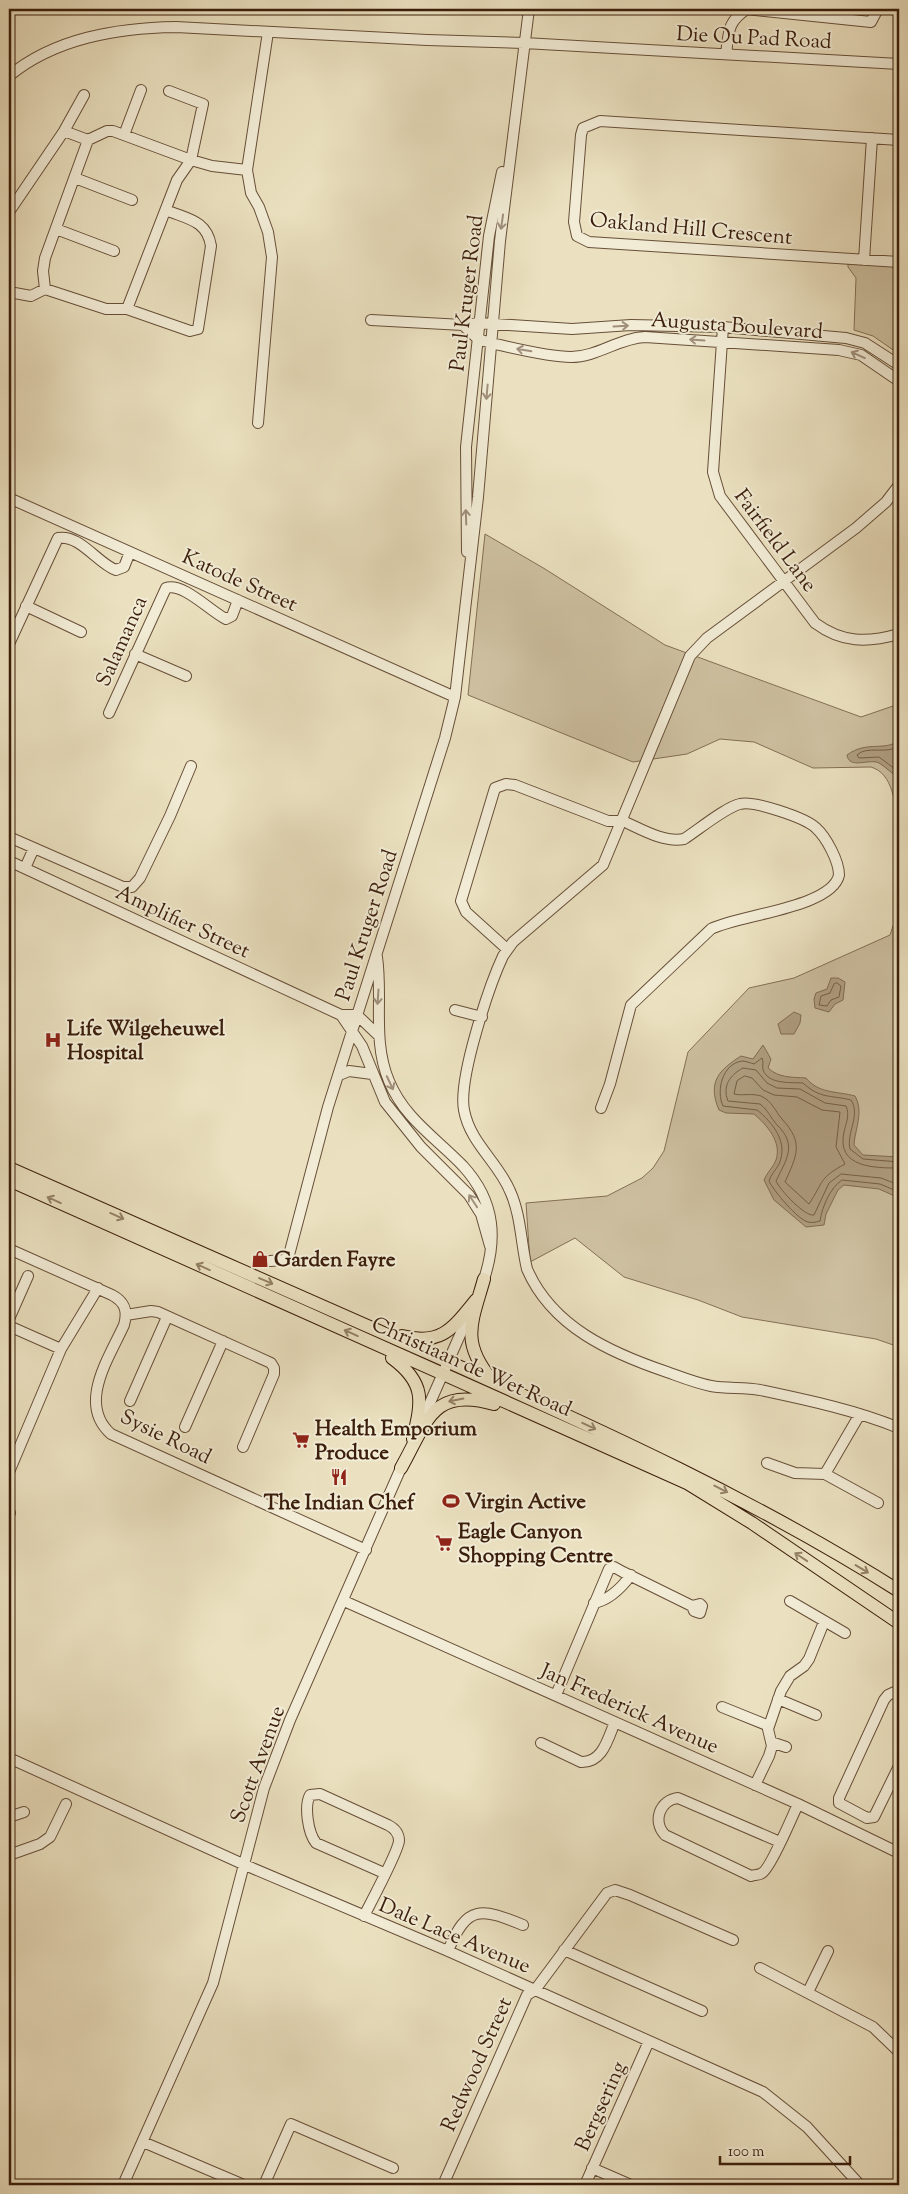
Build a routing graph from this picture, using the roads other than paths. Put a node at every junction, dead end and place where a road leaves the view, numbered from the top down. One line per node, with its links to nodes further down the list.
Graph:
1 (523, 9): 6 (street, Paul Kruger Road)
2 (529, 9): 6 (street, Paul Kruger Road)
3 (746, 9): 4 (street); 7 (street)
4 (878, 9)
5 (268, 32): 6 (street, Die Ou Pad Road); 9 (street, Die Ou Pad Road); 19 (street)
6 (521, 43): 7 (street, Die Ou Pad Road); 32 (street, Paul Kruger Road); 33 (street, Paul Kruger Road, one-way to 33)
7 (726, 54): 8 (street, Die Ou Pad Road)
8 (899, 64)
9 (9, 76)
10 (142, 90): 14 (street)
11 (169, 91): 18 (street)
12 (84, 95): 13 (street)
13 (64, 131): 16 (street); 23 (street)
14 (124, 135): 16 (street); 18 (street)
15 (872, 138): 17 (street, Oakland Hill Crescent); 26 (street); 26 (street, Oakland Hill Crescent)
16 (88, 140): 20 (street)
17 (899, 140)
18 (191, 160): 19 (street); 22 (street)
19 (247, 170): 41 (street)
20 (75, 178): 21 (street); 24 (street)
21 (132, 200)
22 (166, 210): 30 (street); 30 (street)
23 (9, 212)
24 (56, 229): 25 (street); 28 (street)
25 (114, 251)
26 (864, 260): 27 (street, Oakland Hill Crescent)
27 (899, 262)
28 (45, 289): 29 (street); 30 (street)
29 (9, 292)
30 (127, 309)
31 (371, 320): 34 (street, Augusta Boulevard)
32 (479, 323): 33 (street, Augusta Boulevard); 34 (street, Augusta Boulevard); 36 (street, Paul Kruger Road)
33 (492, 324): 35 (street, Augusta Boulevard, one-way to 35); 38 (street, Paul Kruger Road)
34 (463, 325): 36 (street, Augusta Boulevard)
35 (723, 328): 37 (street, Fairfield Lane); 39 (street, Augusta Boulevard)
36 (478, 338): 38 (street, Augusta Boulevard); 46 (street, Paul Kruger Road, one-way to 36)
37 (722, 342): 38 (street, Augusta Boulevard, one-way to 38); 40 (street, Augusta Boulevard, one-way to 37); 45 (street, Fairfield Lane)
38 (491, 343): 46 (street, Paul Kruger Road, one-way to 46)
39 (899, 365)
40 (899, 381)
41 (258, 423)
42 (899, 485): 45 (street)
43 (9, 498): 44 (street, Katode Street)
44 (130, 552): 47 (street, Katode Street); 48 (street)
45 (784, 580): 50 (street, Fairfield Lane); 57 (street)
46 (469, 583): 54 (street, Paul Kruger Road)
47 (238, 600): 52 (street, Salamanca); 54 (street, Katode Street)
48 (26, 606): 49 (street); 51 (street)
49 (81, 632)
50 (899, 634)
51 (9, 644)
52 (135, 654): 53 (street); 55 (street, Salamanca)
53 (186, 676)
54 (455, 697): 63 (street, Paul Kruger Road)
55 (109, 713)
56 (191, 766): 59 (street)
57 (623, 821): 62 (street); 62 (street); 72 (street)
58 (9, 837): 59 (street)
59 (34, 848): 61 (street)
60 (9, 861): 61 (street, Amplifier Street)
61 (25, 868): 65 (street, Amplifier Street)
62 (507, 949): 67 (street)
63 (377, 957): 66 (street, Paul Kruger Road); 69 (street, Amplifier Street, one-way to 69)
64 (455, 1010): 67 (street)
65 (341, 1015): 66 (street, Amplifier Street); 68 (street, Amplifier Street)
66 (357, 1015): 68 (street, Paul Kruger Road); 69 (street)
67 (482, 1017): 94 (street)
68 (353, 1032): 70 (street, Amplifier Street); 71 (street, Paul Kruger Road)
69 (379, 1036): 75 (street, Amplifier Street, one-way to 75)
70 (372, 1074): 71 (street); 75 (street, Amplifier Street, one-way to 70)
71 (339, 1075): 77 (street, Paul Kruger Road)
72 (601, 1108)
73 (9, 1168): 86 (main road, Christiaan de Wet Road, one-way to 86)
74 (9, 1180): 88 (main road, Christiaan de Wet Road, one-way to 74)
75 (490, 1246): 79 (street, Amplifier Street)
76 (9, 1249): 80 (street)
77 (270, 1261)
78 (28, 1276): 84 (street)
79 (484, 1279): 81 (street, Amplifier Street); 92 (main road)
80 (98, 1288): 82 (street); 89 (street)
81 (476, 1300): 86 (main road); 90 (street, Amplifier Street)
82 (126, 1316): 83 (street); 105 (street, Sysie Road)
83 (168, 1317): 87 (street); 93 (street)
84 (9, 1319)
85 (9, 1326): 89 (street)
86 (378, 1330): 90 (main road, Christiaan de Wet Road)
87 (223, 1341): 96 (street); 99 (street)
88 (374, 1343): 91 (main road, Christiaan de Wet Road); 98 (main road)
89 (61, 1348): 102 (street)
90 (449, 1362): 91 (street, Scott Avenue); 92 (main road, Christiaan de Wet Road)
91 (443, 1375): 95 (main road, Christiaan de Wet Road); 98 (street, Scott Avenue)
92 (493, 1382): 107 (main road, Christiaan de Wet Road, one-way to 107)
93 (130, 1401)
94 (860, 1414): 97 (street); 103 (street)
95 (537, 1417): 101 (main road, one-way to 101); 113 (main road, Christiaan de Wet Road, one-way to 95)
96 (185, 1426)
97 (899, 1428)
98 (413, 1441): 101 (street, Scott Avenue)
99 (243, 1447)
100 (767, 1464): 103 (street)
101 (401, 1468): 105 (street, Scott Avenue)
102 (9, 1472)
103 (825, 1474): 104 (street)
104 (878, 1502)
105 (366, 1550): 108 (street, Scott Avenue)
106 (631, 1575): 110 (street); 110 (street); 111 (street)
107 (899, 1591)
108 (344, 1601): 116 (street, Jan Frederick Avenue); 135 (street, Scott Avenue)
109 (790, 1601): 112 (street)
110 (594, 1603): 116 (street)
111 (692, 1606)
112 (824, 1622): 114 (street); 117 (street)
113 (899, 1623)
114 (845, 1633)
115 (899, 1690): 126 (street)
116 (556, 1695): 120 (street, Jan Frederick Avenue)
117 (778, 1700): 119 (street); 121 (street)
118 (722, 1707): 121 (street)
119 (816, 1716)
120 (616, 1722): 123 (street); 127 (street, Jan Frederick Avenue)
121 (768, 1726): 122 (street)
122 (771, 1742): 124 (street); 127 (street)
123 (541, 1743)
124 (786, 1746)
125 (9, 1758): 135 (street, Dale Lace Avenue)
126 (899, 1766)
127 (755, 1785): 129 (street, Jan Frederick Avenue)
128 (66, 1804): 134 (street)
129 (798, 1804): 132 (street); 133 (street, Jan Frederick Avenue)
130 (24, 1812): 131 (street)
131 (9, 1817)
132 (780, 1842): 132 (street)
133 (899, 1853)
134 (9, 1855)
135 (245, 1866): 137 (street, Dale Lace Avenue); 149 (street, Scott Avenue)
136 (384, 1873): 136 (street); 137 (street)
137 (364, 1916): 142 (street, Dale Lace Avenue)
138 (523, 1925): 142 (street)
139 (733, 1940): 140 (street, Redwood Street)
140 (564, 1950): 144 (street, Redwood Street); 146 (street)
141 (828, 1950): 145 (street)
142 (448, 1951): 144 (street, Dale Lace Avenue)
143 (760, 1968): 145 (street)
144 (535, 1990): 147 (street, Dale Lace Avenue); 155 (street, Redwood Street)
145 (808, 1992): 148 (street)
146 (702, 2011)
147 (649, 2041): 151 (street, Bergsering); 158 (street, Dale Lace Avenue)
148 (899, 2052)
149 (143, 2142): 152 (street, Scott Avenue); 153 (street)
150 (393, 2168): 154 (street)
151 (592, 2168): 156 (street, Bergsering); 157 (street)
152 (123, 2185)
153 (244, 2185)
154 (264, 2185)
155 (443, 2185)
156 (585, 2185)
157 (631, 2185)
158 (860, 2185)

